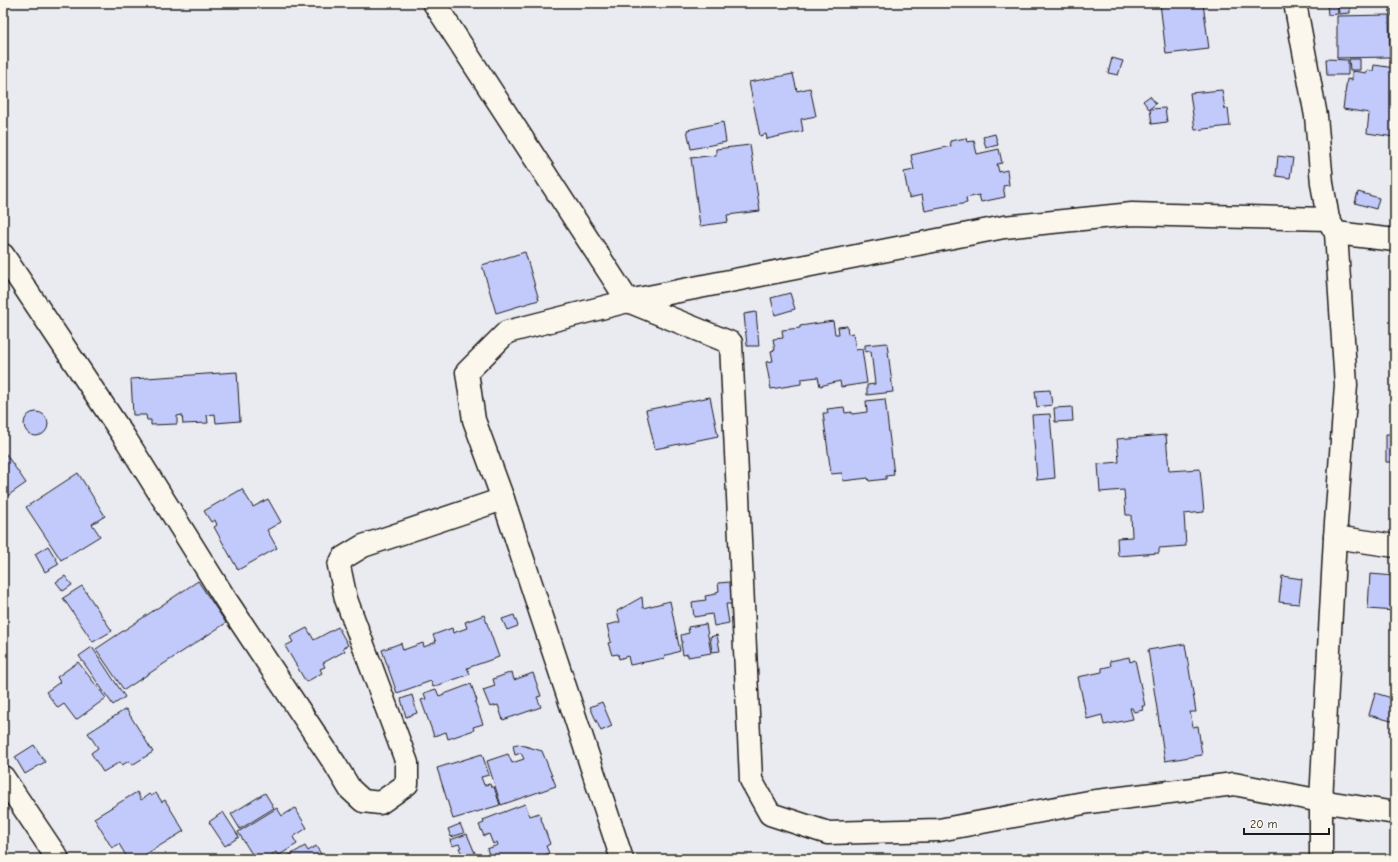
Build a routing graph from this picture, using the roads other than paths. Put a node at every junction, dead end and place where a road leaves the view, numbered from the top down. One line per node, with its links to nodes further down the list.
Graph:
1 (434, 3): 6 (street)
2 (1295, 3): 3 (street)
3 (1332, 226): 4 (street); 6 (street); 8 (street)
4 (1395, 240)
5 (3, 255): 7 (street)
6 (628, 301): 7 (street); 11 (street)
7 (503, 499): 14 (street)
8 (1335, 537): 9 (street); 11 (street)
9 (1395, 546)
10 (3, 777): 13 (street)
11 (1321, 801): 12 (street); 15 (street)
12 (1395, 813)
13 (58, 859)
14 (622, 859)
15 (1321, 859)

